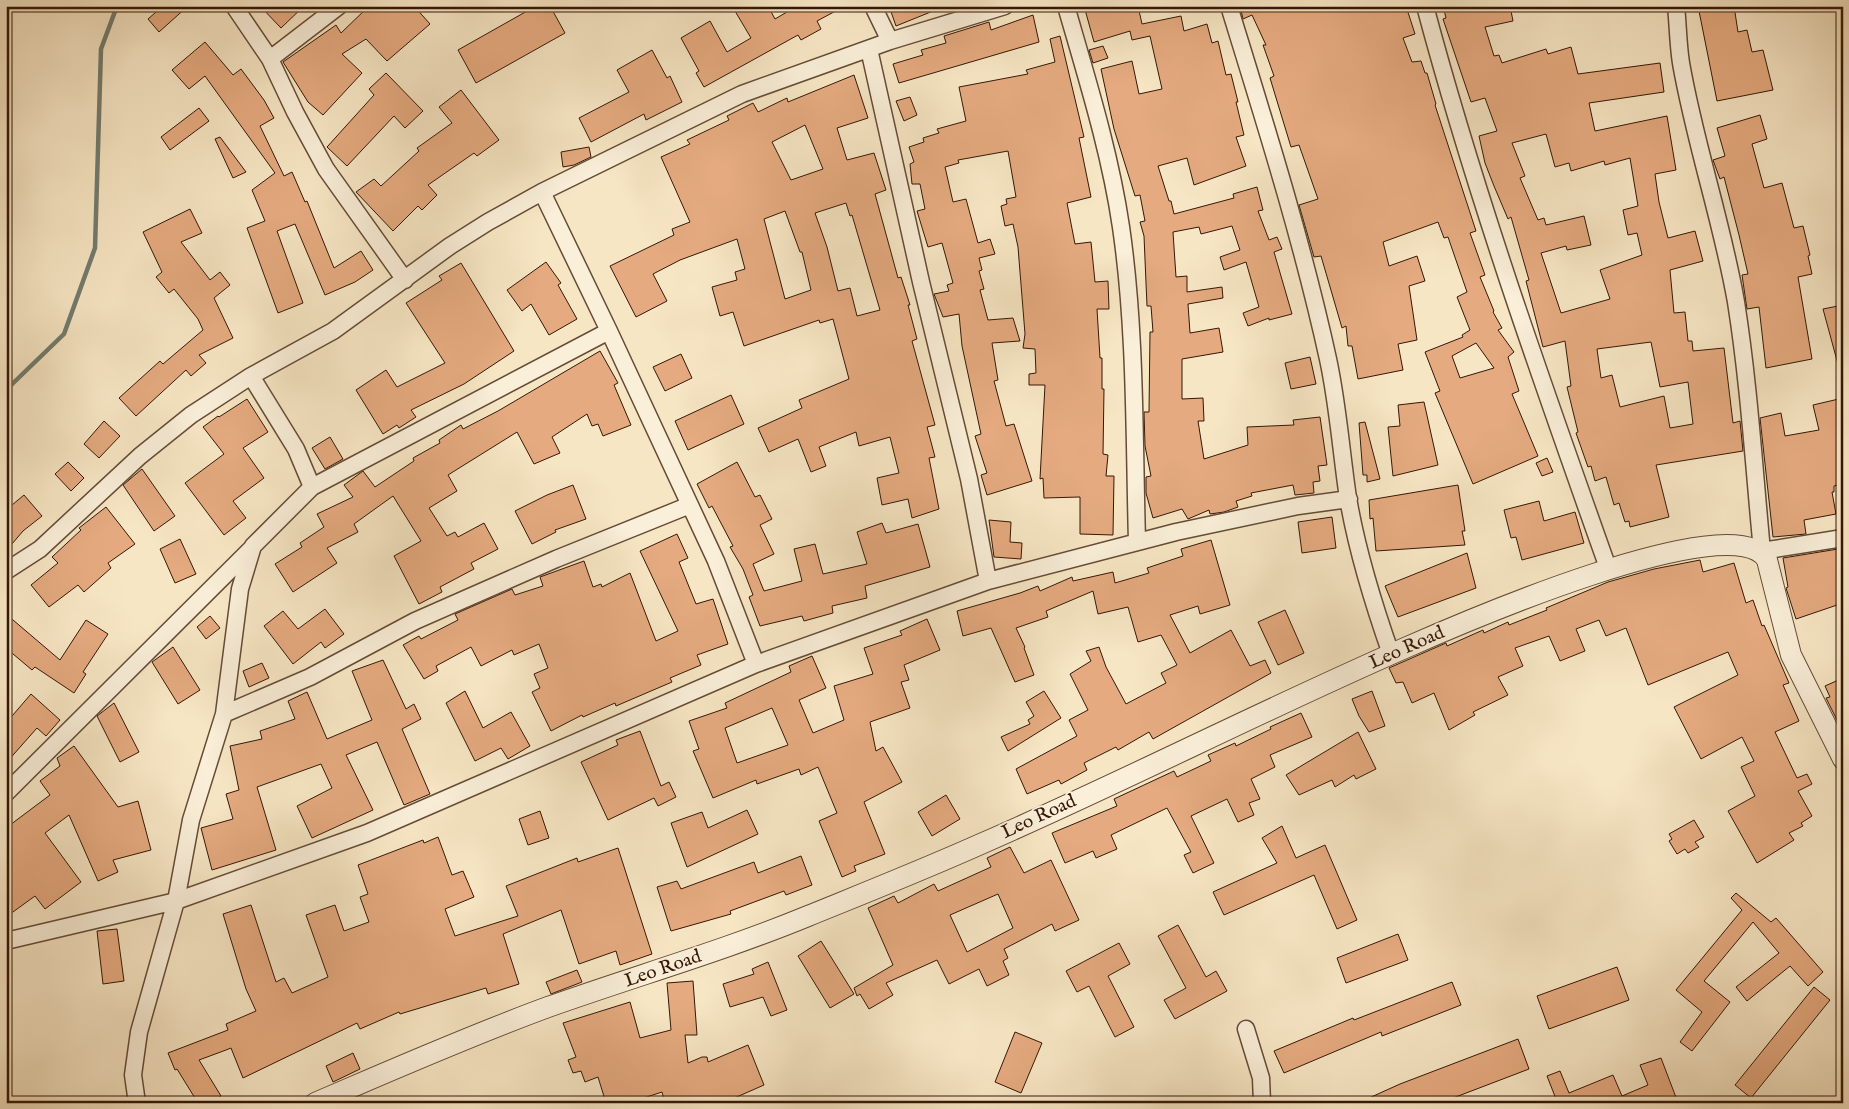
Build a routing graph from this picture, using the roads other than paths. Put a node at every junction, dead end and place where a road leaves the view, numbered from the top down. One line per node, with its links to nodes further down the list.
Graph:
1 (234, 6): 11 (street)
2 (339, 6): 11 (street)
3 (873, 6): 9 (street)
4 (1005, 6): 9 (street)
5 (1066, 6): 20 (street)
6 (1228, 6): 17 (street)
7 (1425, 6): 23 (street)
8 (1676, 6): 22 (street)
9 (890, 41): 10 (street)
10 (869, 49): 12 (street); 25 (street)
11 (270, 60): 13 (street)
12 (542, 192): 13 (street); 14 (street)
13 (405, 280): 15 (street)
14 (610, 331): 16 (street); 18 (street)
15 (251, 376): 16 (street); 24 (street)
16 (312, 487): 21 (street)
17 (1349, 499): 20 (street); 26 (street)
18 (690, 505): 27 (street); 28 (street)
19 (1843, 538): 22 (street)
20 (1137, 541): 25 (street)
21 (254, 546): 28 (street); 30 (street)
22 (1762, 551): 23 (street, Leo Road); 29 (street)
23 (1608, 568): 26 (street, Leo Road)
24 (8, 574)
25 (988, 581): 27 (street)
26 (1391, 654): 35 (street, Leo Road)
27 (756, 664): 31 (street)
28 (224, 714): 31 (street)
29 (1843, 759)
30 (6, 793)
31 (176, 901): 32 (street); 34 (street)
32 (6, 941)
33 (1246, 1029): 36 (street)
34 (137, 1103)
35 (315, 1103)
36 (1262, 1103)

